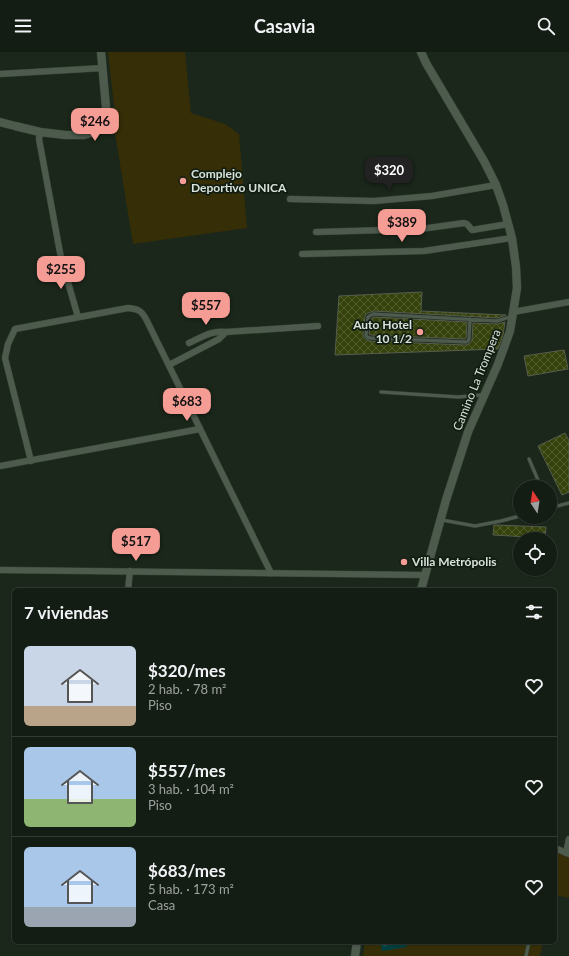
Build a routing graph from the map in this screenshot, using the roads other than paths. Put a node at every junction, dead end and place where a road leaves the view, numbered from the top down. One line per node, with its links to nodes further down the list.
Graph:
1 (101, 52): 3 (street)
2 (421, 52): 7 (street, Camino La Trompera)
3 (103, 68): 4 (street); 6 (street)
4 (0, 74)
5 (0, 122): 6 (street)
6 (40, 132): 15 (street)
7 (496, 185): 8 (street); 9 (street, Camino La Trompera)
8 (290, 198)
9 (508, 224): 10 (street); 11 (street, Camino La Trompera)
10 (316, 232)
11 (512, 238): 12 (street); 14 (street, Camino La Trompera)
12 (302, 254)
13 (569, 302): 14 (street)
14 (513, 314): 16 (lane); 22 (street, Camino La Trompera)
15 (78, 317): 20 (street); 25 (street)
16 (470, 319): 16 (lane)
17 (318, 326): 18 (street)
18 (226, 332): 19 (street); 20 (street)
19 (189, 343)
20 (168, 365): 23 (street)
21 (381, 392): 22 (lane)
22 (484, 395): 31 (street, Camino La Trompera)
23 (200, 429): 25 (street); 34 (street)
24 (529, 459): 27 (lane)
25 (31, 461): 26 (street)
26 (0, 466)
27 (538, 480)
28 (569, 503): 29 (lane)
29 (557, 506)
30 (513, 518): 31 (lane)
31 (440, 520): 35 (street, Camino La Trompera)
32 (0, 570): 33 (street)
33 (130, 571): 34 (street); 36 (street)
34 (271, 573): 35 (street)
35 (424, 575): 37 (street, Camino La Trompera)
36 (128, 588)
37 (421, 588)
38 (569, 839): 40 (street)
39 (557, 849): 40 (street)
40 (567, 853)
41 (357, 944): 43 (street)
42 (529, 944): 44 (lane)
43 (355, 956)
44 (526, 956)

